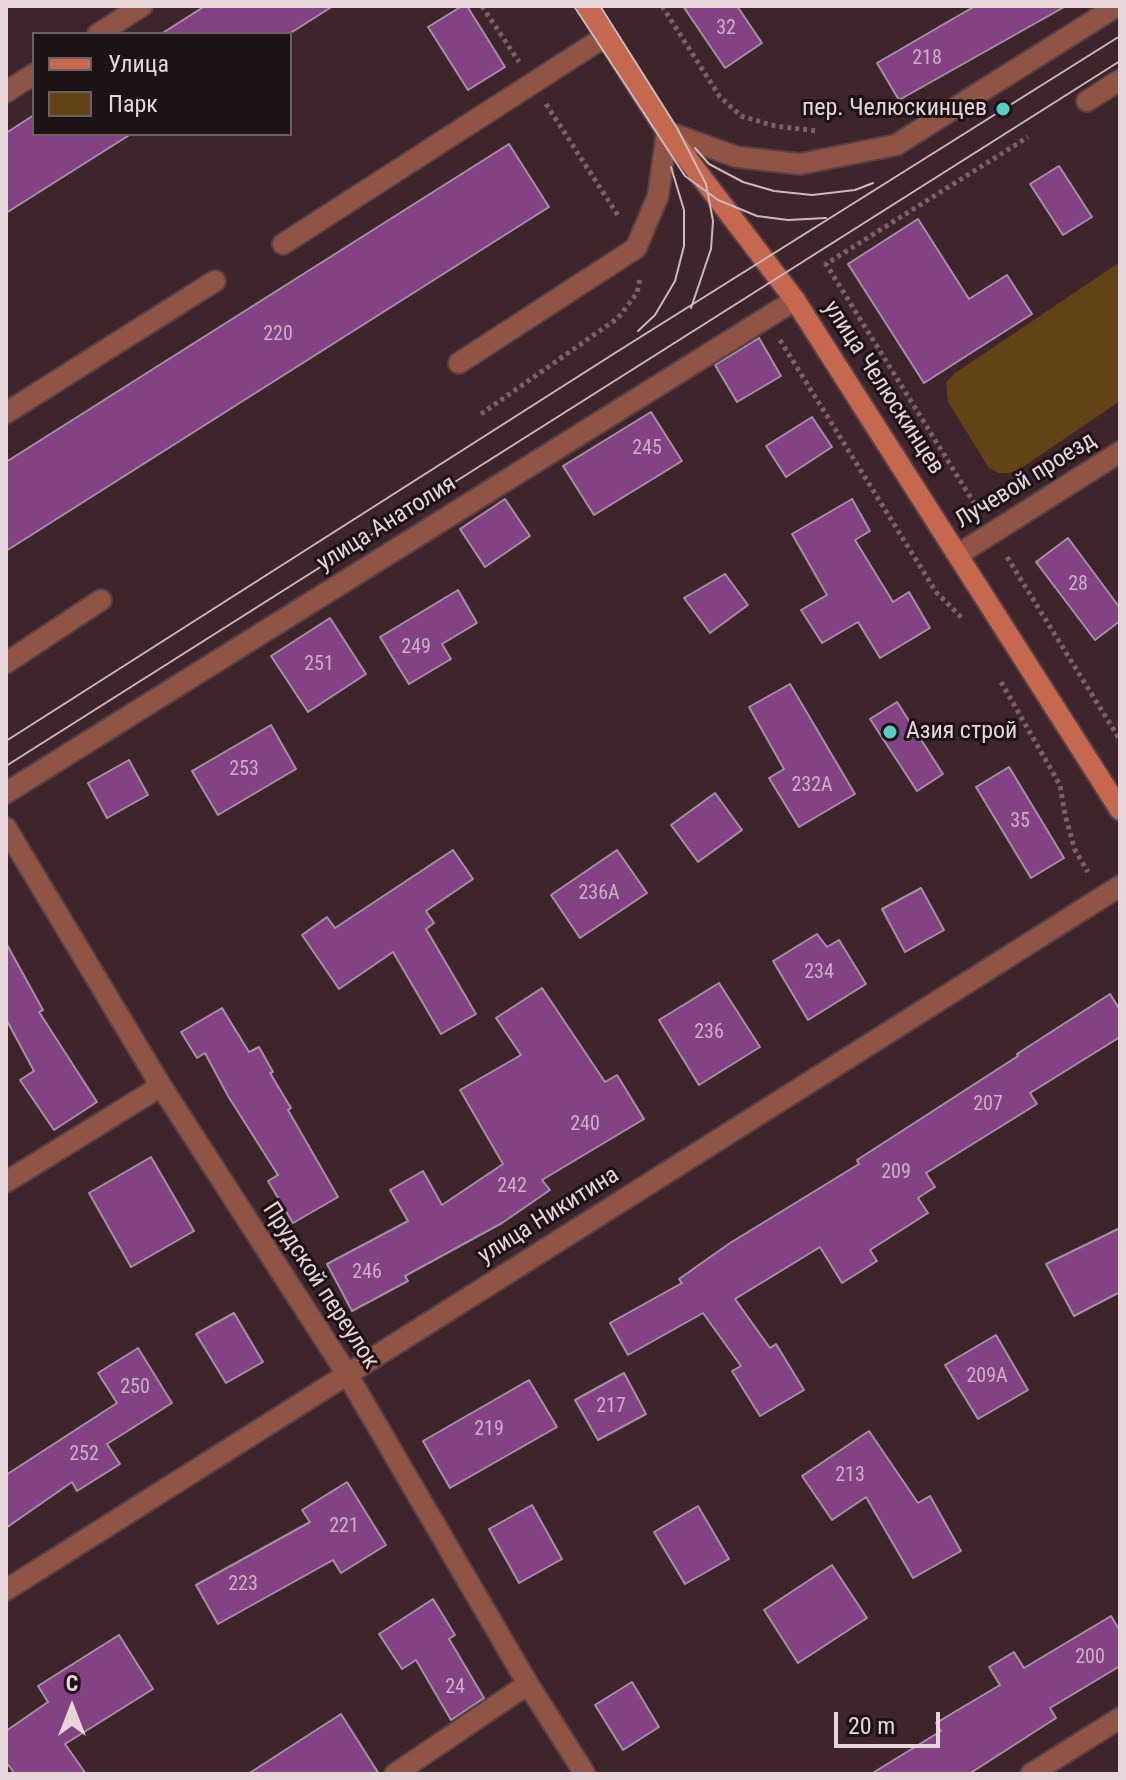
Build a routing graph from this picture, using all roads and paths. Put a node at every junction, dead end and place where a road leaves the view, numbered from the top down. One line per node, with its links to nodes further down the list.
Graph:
1 (142, 6): 6 (street)
2 (482, 6): 10 (path)
3 (587, 6): 7 (main road, улица Челюскинцев)
4 (662, 6): 14 (path)
5 (1117, 6): 13 (street)
6 (101, 32)
7 (606, 36): 10 (street); 13 (main road, улица Челюскинцев)
8 (32, 75): 11 (street)
9 (1120, 80): 12 (street)
10 (532, 83): 16 (street); 17 (path)
11 (6, 92)
12 (1087, 101)
13 (667, 132): 17 (street); 19 (main road, улица Челюскинцев)
14 (826, 132)
15 (1028, 137): 25 (path)
16 (283, 244)
17 (636, 248): 21 (street); 23 (path)
18 (215, 281): 22 (street)
19 (795, 300): 26 (main road, улица Челюскинцев); 32 (street, улица Анатолия)
20 (773, 328): 28 (path)
21 (459, 363)
22 (6, 413)
23 (481, 414)
24 (1120, 452): 25 (street, Лучевой проезд)
25 (993, 534): 26 (street, Лучевой проезд); 31 (path)
26 (959, 554): 33 (main road, улица Челюскинцев)
27 (101, 600): 29 (street)
28 (969, 625)
29 (6, 663)
30 (1000, 679): 35 (path)
31 (1120, 740)
32 (6, 793)
33 (1120, 810)
34 (6, 828): 37 (street, Прудской переулок)
35 (1088, 872)
36 (1120, 886): 39 (street, улица Никитина)
37 (161, 1086): 38 (street); 39 (street, Прудской переулок)
38 (6, 1182)
39 (347, 1374): 40 (street, улица Никитина); 41 (street, Прудской переулок)
40 (6, 1590)
41 (528, 1684): 43 (street); 44 (street, Прудской переулок)
42 (1120, 1718): 45 (street)
43 (395, 1774)
44 (585, 1774)
45 (1031, 1774)

